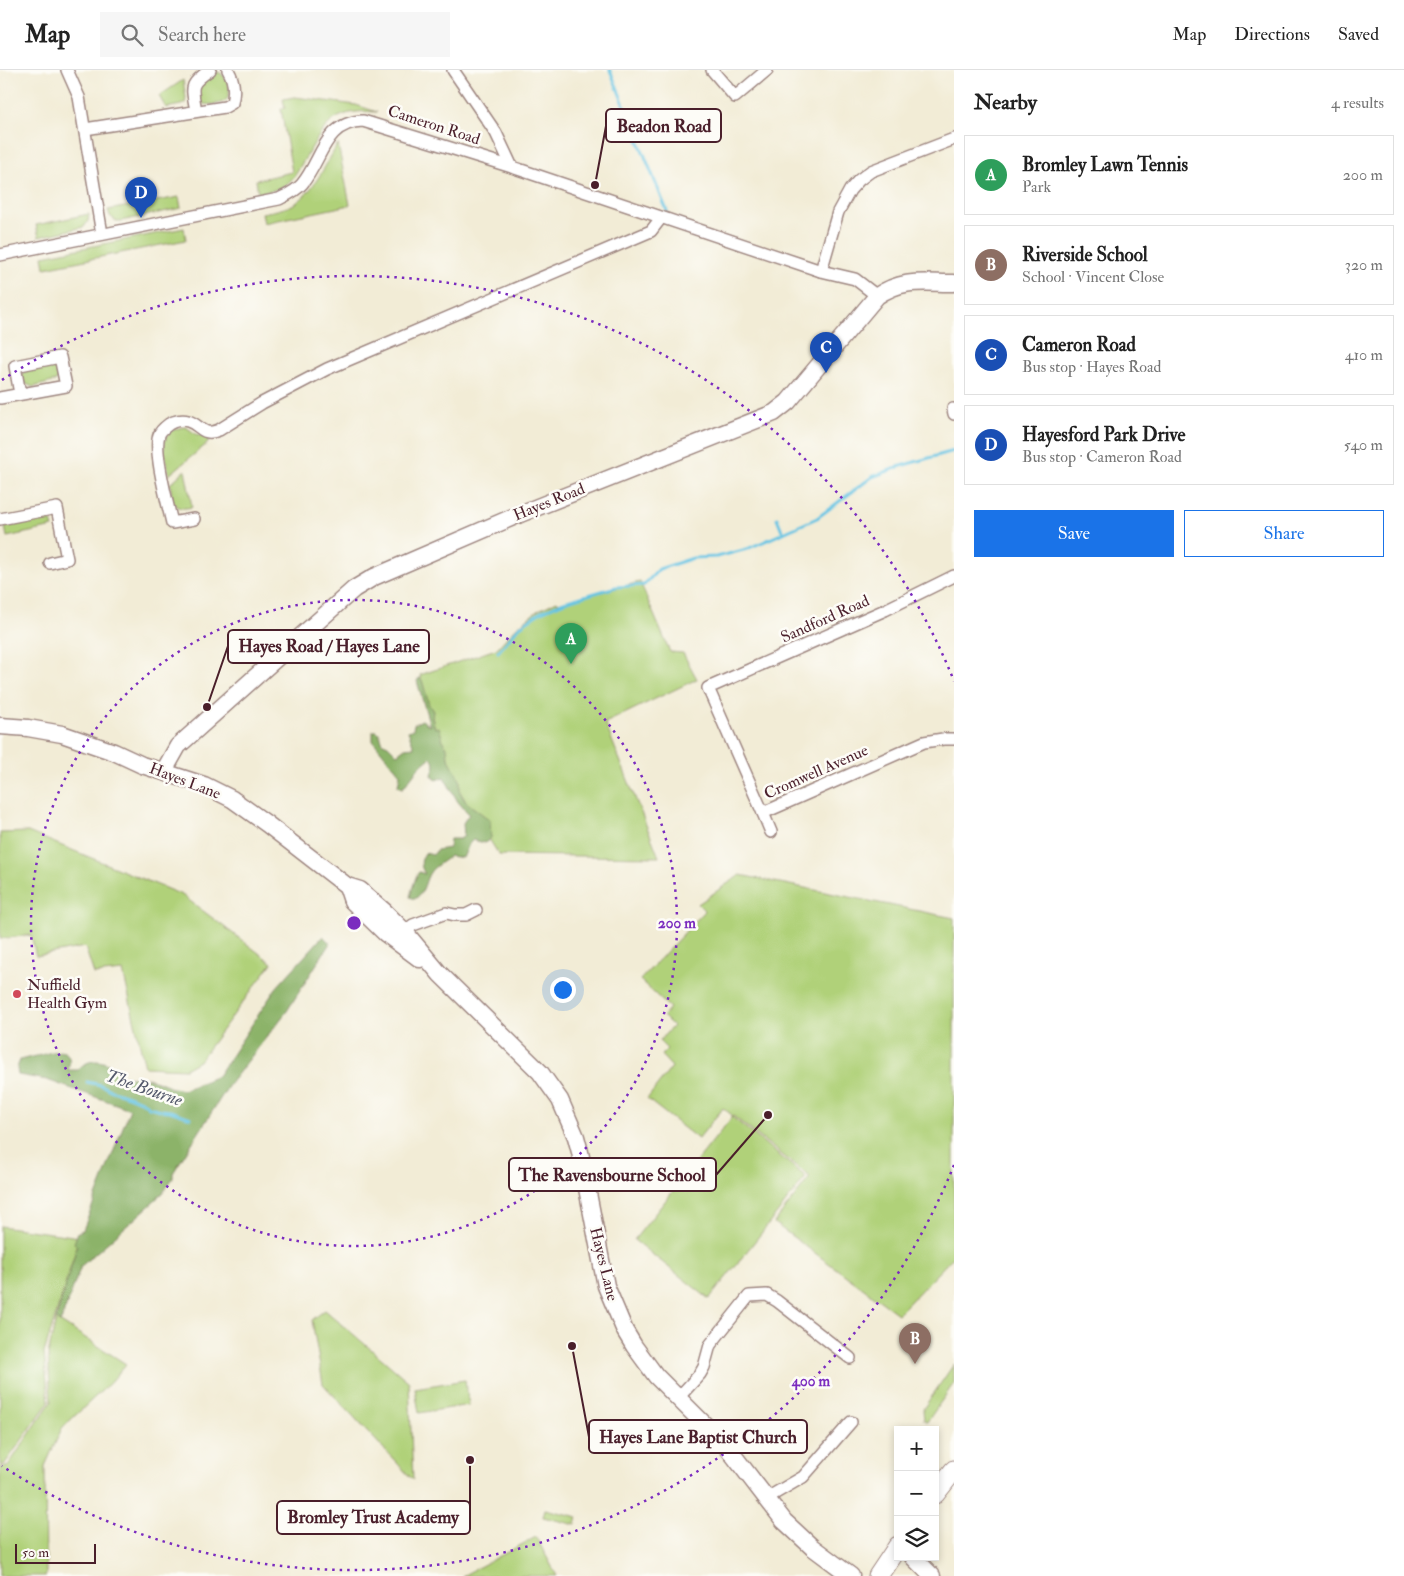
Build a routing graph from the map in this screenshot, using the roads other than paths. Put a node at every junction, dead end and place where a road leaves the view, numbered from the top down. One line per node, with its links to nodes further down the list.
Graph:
1 (67, 70): 8 (street)
2 (210, 70): 7 (street)
3 (228, 70): 7 (street)
4 (453, 70): 10 (street)
5 (712, 70): 6 (street)
6 (767, 70)
7 (196, 111): 8 (street)
8 (85, 129): 12 (street)
9 (954, 140): 14 (street)
10 (512, 167): 11 (street, Cameron Road); 12 (street, Cameron Road)
11 (661, 218): 14 (street, Cameron Road); 20 (street)
12 (102, 234): 13 (street, Cameron Road)
13 (0, 255)
14 (821, 271): 16 (street, Cameron Road)
15 (954, 283): 16 (main road, Hayes Road)
16 (876, 296): 26 (main road, Hayes Road)
17 (20, 394): 17 (street); 18 (street)
18 (0, 398)
19 (0, 519): 21 (street)
20 (194, 519)
21 (50, 563)
22 (954, 576): 23 (street, Sandford Road)
23 (708, 688): 27 (street, Cromwell Avenue)
24 (0, 726): 26 (main road, Hayes Lane)
25 (954, 739): 27 (street, Cromwell Avenue)
26 (164, 771): 29 (main road, Hayes Lane)
27 (763, 813): 28 (street)
28 (771, 832)
29 (347, 886): 31 (main road, Hayes Lane); 32 (main road, Hayes Lane)
30 (476, 910): 31 (street)
31 (405, 932): 32 (main road, Hayes Lane)
32 (440, 974): 34 (main road, Hayes Lane)
33 (850, 1358): 34 (street)
34 (678, 1398): 38 (main road, Hayes Lane)
35 (852, 1422): 38 (street)
36 (954, 1470): 37 (main road)
37 (939, 1489)
38 (767, 1498): 41 (main road, Hayes Lane)
39 (894, 1552): 42 (main road)
40 (917, 1561): 43 (main road)
41 (850, 1576)
42 (878, 1576)
43 (932, 1576)

